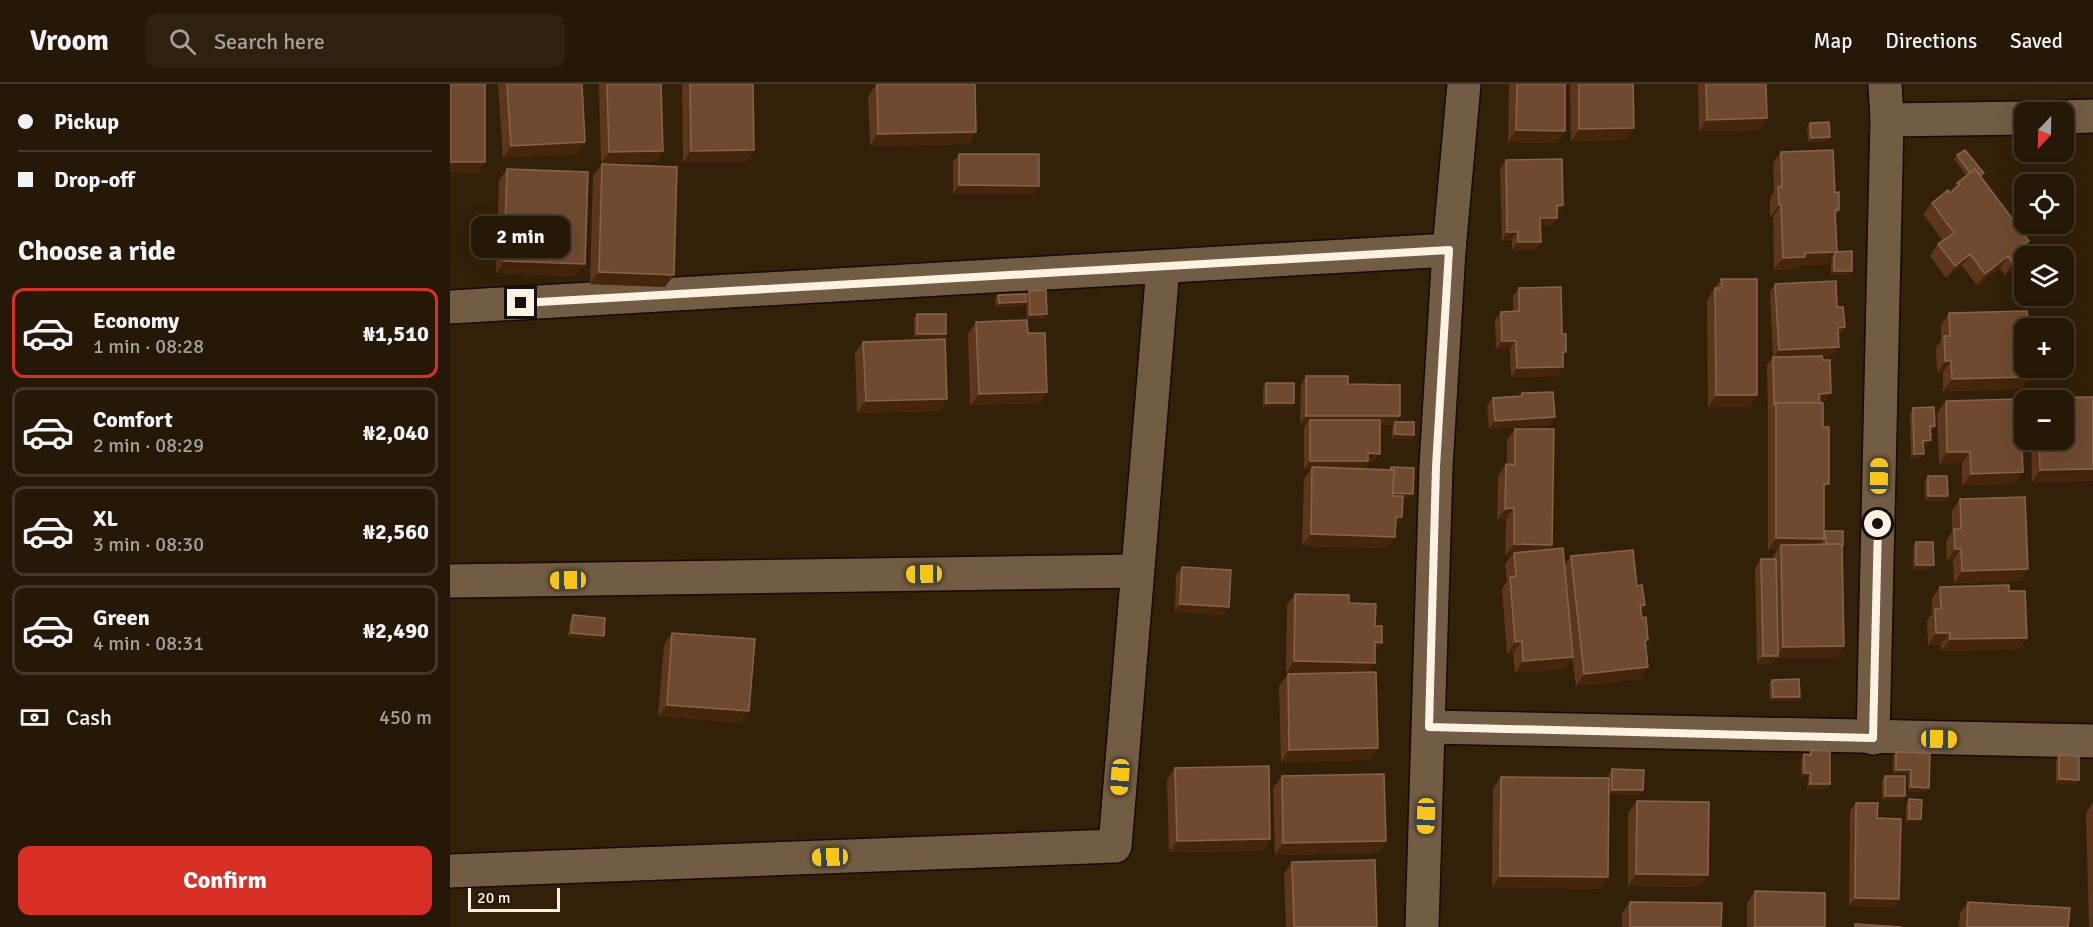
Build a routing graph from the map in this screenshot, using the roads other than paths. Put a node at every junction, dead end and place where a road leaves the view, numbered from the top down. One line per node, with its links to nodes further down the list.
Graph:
1 (1464, 84): 7 (street)
2 (1886, 84): 6 (street)
3 (2093, 116): 4 (street)
4 (2074, 117)
5 (2014, 118): 6 (street)
6 (1887, 120): 13 (street)
7 (1449, 250): 8 (street); 12 (street)
8 (1162, 267): 9 (street); 10 (street)
9 (450, 307)
10 (1137, 571): 11 (street); 15 (street)
11 (450, 581)
12 (1429, 727): 13 (street); 16 (street)
13 (1873, 738): 14 (street)
14 (2093, 741)
15 (450, 871)
16 (1422, 927)

